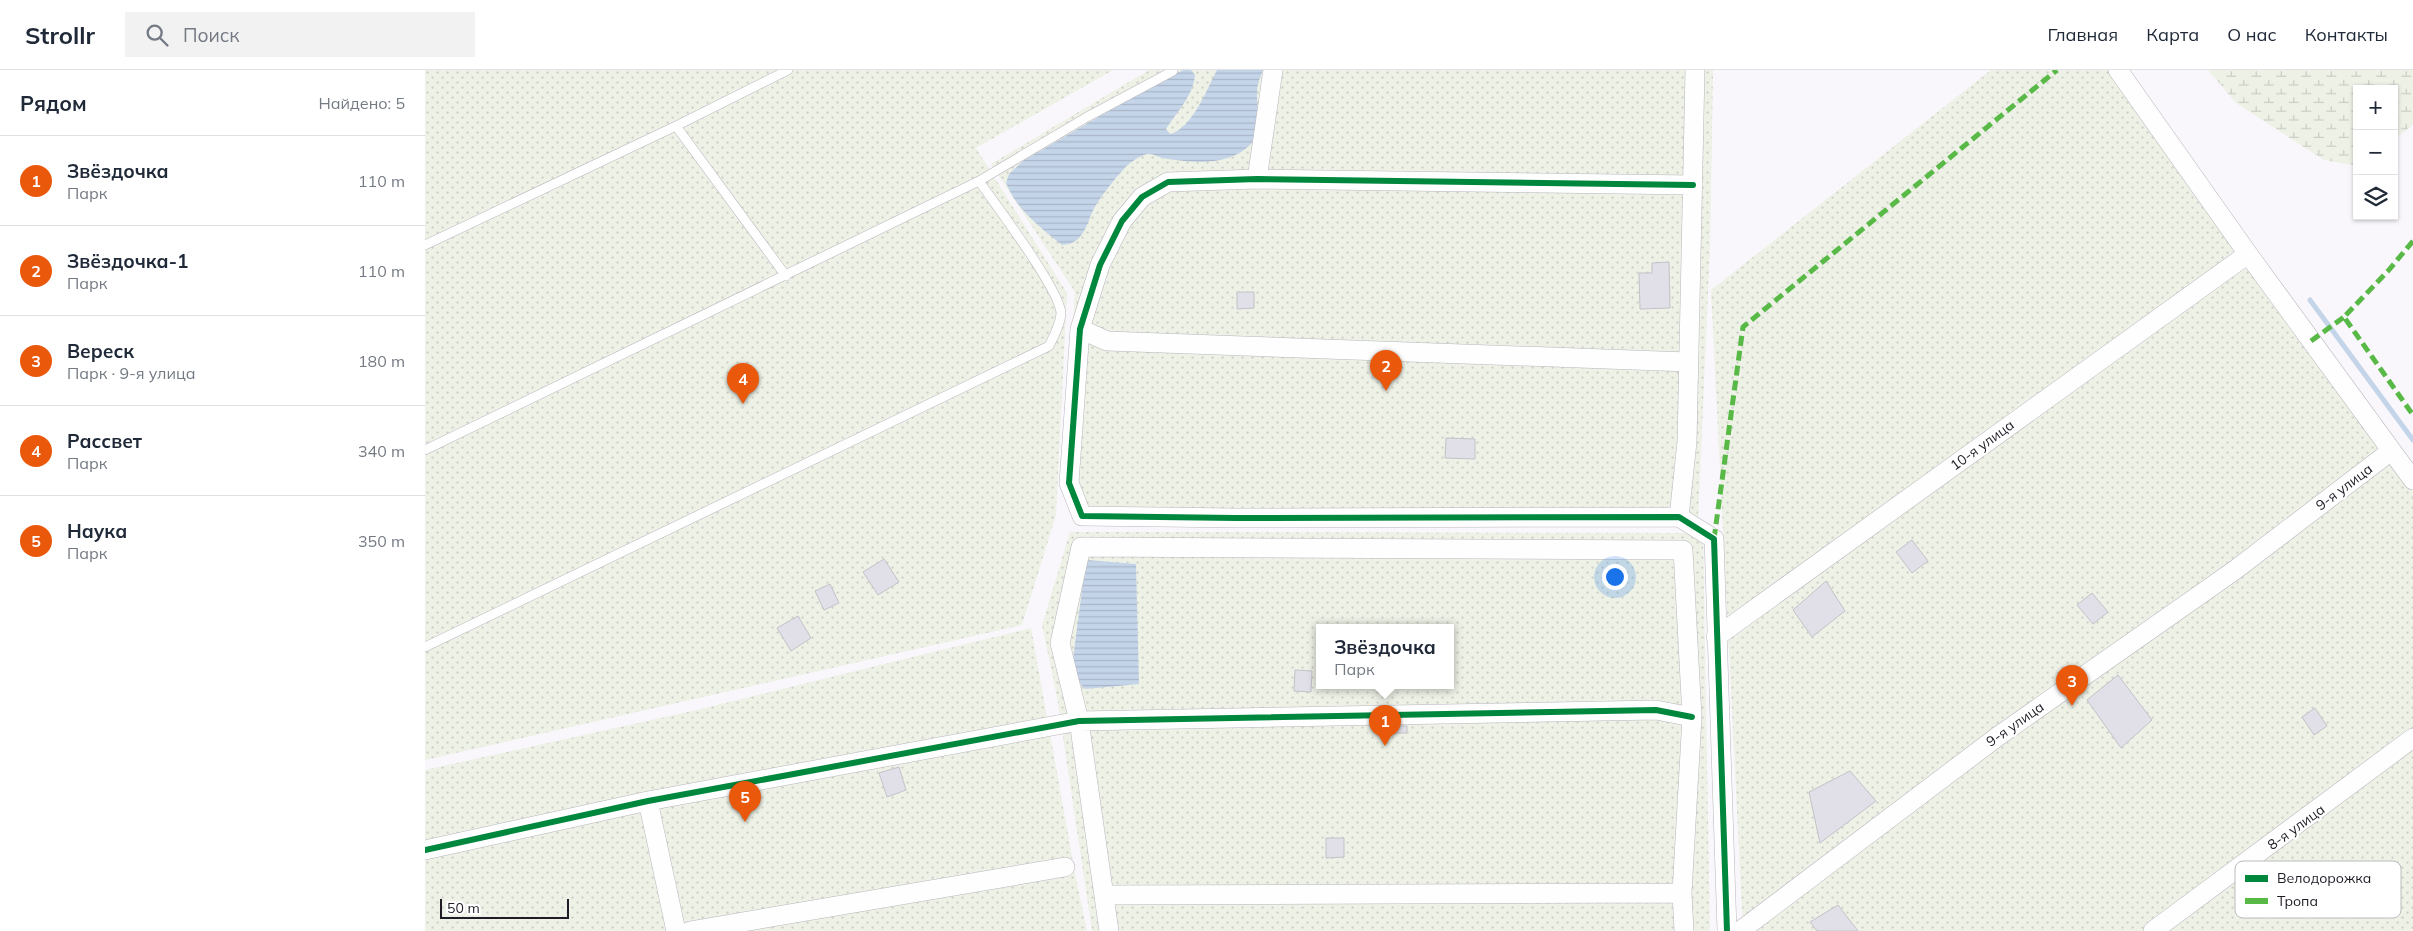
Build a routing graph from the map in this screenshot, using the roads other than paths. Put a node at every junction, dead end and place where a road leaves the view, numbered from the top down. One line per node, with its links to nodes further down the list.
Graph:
1 (788, 70): 6 (lane)
2 (1173, 70): 8 (lane)
3 (1273, 70): 7 (street)
4 (1695, 70): 9 (street)
5 (2118, 70): 11 (street)
6 (676, 126): 10 (lane); 12 (lane)
7 (1257, 179): 9 (street); 13 (street)
8 (979, 181): 12 (lane); 20 (lane)
9 (1693, 185): 14 (street)
10 (425, 245)
11 (2248, 254): 16 (street); 19 (street, 10-я улица)
12 (786, 276): 15 (lane)
13 (1080, 329): 14 (street); 18 (street)
14 (1689, 362): 18 (street)
15 (425, 450)
16 (2391, 451): 17 (street); 36 (street, 9-я улица)
17 (2413, 480)
18 (1679, 517): 19 (street)
19 (1716, 637): 35 (street)
20 (425, 647)
21 (1692, 717): 22 (street); 22 (street); 29 (street)
22 (1079, 721): 24 (street); 30 (street)
23 (2413, 738): 26 (street, 8-я улица)
24 (648, 801): 25 (street); 31 (street)
25 (425, 850)
26 (2247, 861)
27 (1065, 867): 32 (street)
28 (2235, 870): 37 (street, 8-я улица)
29 (1682, 893): 30 (street); 34 (street)
30 (1104, 894): 33 (street)
31 (676, 931)
32 (690, 931)
33 (1109, 931)
34 (1684, 931)
35 (1727, 931)
36 (1740, 931)
37 (2153, 931)

